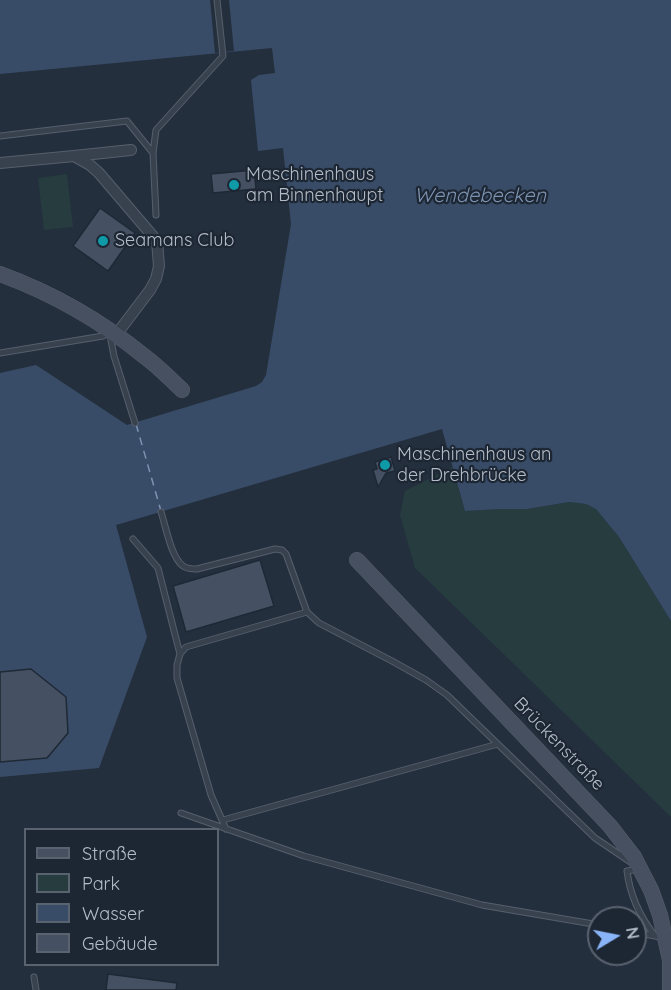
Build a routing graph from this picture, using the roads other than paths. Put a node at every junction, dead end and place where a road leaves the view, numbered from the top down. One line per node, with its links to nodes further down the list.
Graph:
1 (218, 0): 4 (lane)
2 (0, 135): 4 (lane)
3 (131, 150): 5 (street)
4 (153, 153): 7 (lane)
5 (74, 156): 6 (street); 9 (street)
6 (0, 163)
7 (156, 215)
8 (0, 274): 9 (street)
9 (110, 331): 10 (lane); 11 (street); 12 (lane)
10 (0, 354)
11 (182, 390)
12 (135, 423)
13 (161, 512): 16 (lane)
14 (133, 539): 17 (lane)
15 (357, 560): 22 (street, Brückenstraße)
16 (307, 612): 17 (lane); 18 (lane)
17 (180, 654): 20 (lane)
18 (498, 744): 20 (lane); 22 (lane)
19 (181, 813): 21 (lane)
20 (223, 820): 21 (lane)
21 (226, 829): 23 (lane)
22 (640, 869): 25 (street, Brückenstraße)
23 (587, 923)
24 (647, 934): 25 (lane)
25 (661, 937): 28 (street, Brückenstraße)
26 (34, 977): 27 (lane)
27 (36, 990)
28 (670, 990)

